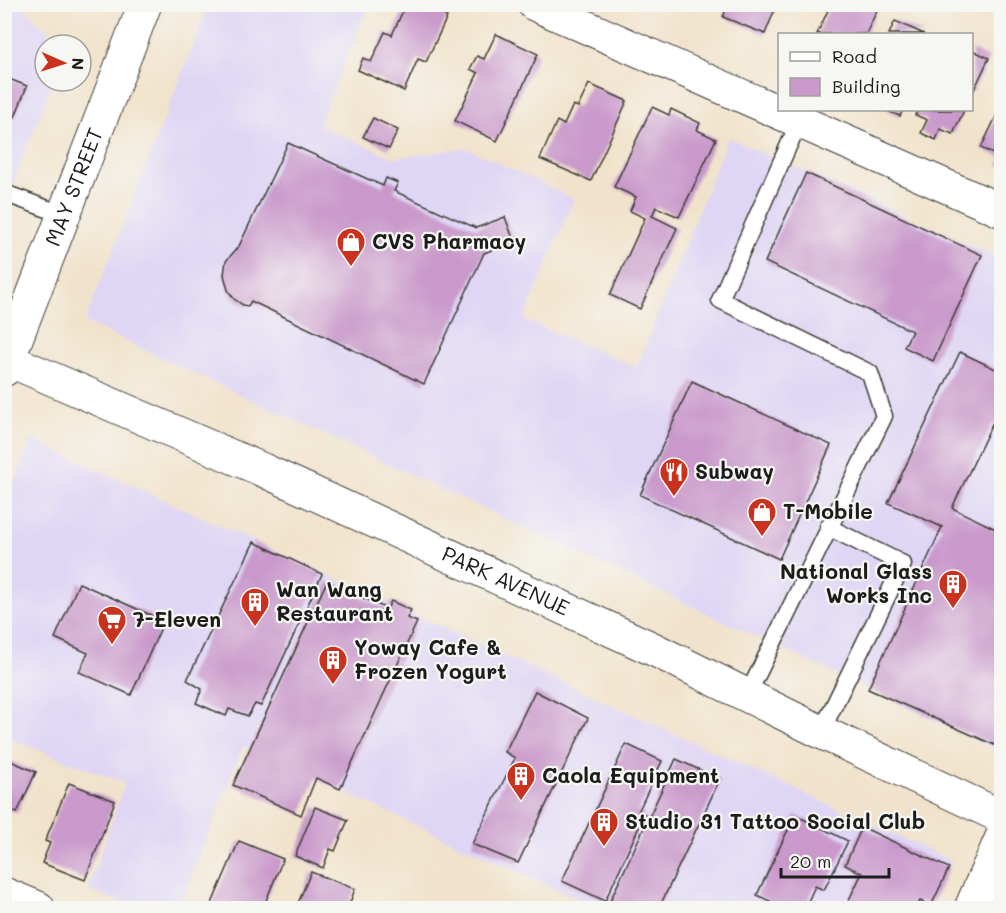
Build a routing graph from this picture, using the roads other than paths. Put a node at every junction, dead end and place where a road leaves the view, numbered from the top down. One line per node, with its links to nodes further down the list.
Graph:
1 (145, 4): 6 (main road, MAY STREET)
2 (534, 4): 3 (main road)
3 (799, 122): 5 (main road); 8 (lane)
4 (4, 193): 6 (lane)
5 (1002, 211)
6 (64, 215): 7 (main road, MAY STREET)
7 (6, 363): 9 (main road, PARK AVENUE)
8 (828, 527): 9 (lane); 10 (lane)
9 (747, 696): 10 (main road, PARK AVENUE)
10 (820, 732): 11 (main road, PARK AVENUE)
11 (1002, 817)
12 (1002, 837): 15 (main road)
13 (4, 894): 14 (main road)
14 (38, 909)
15 (971, 909)

